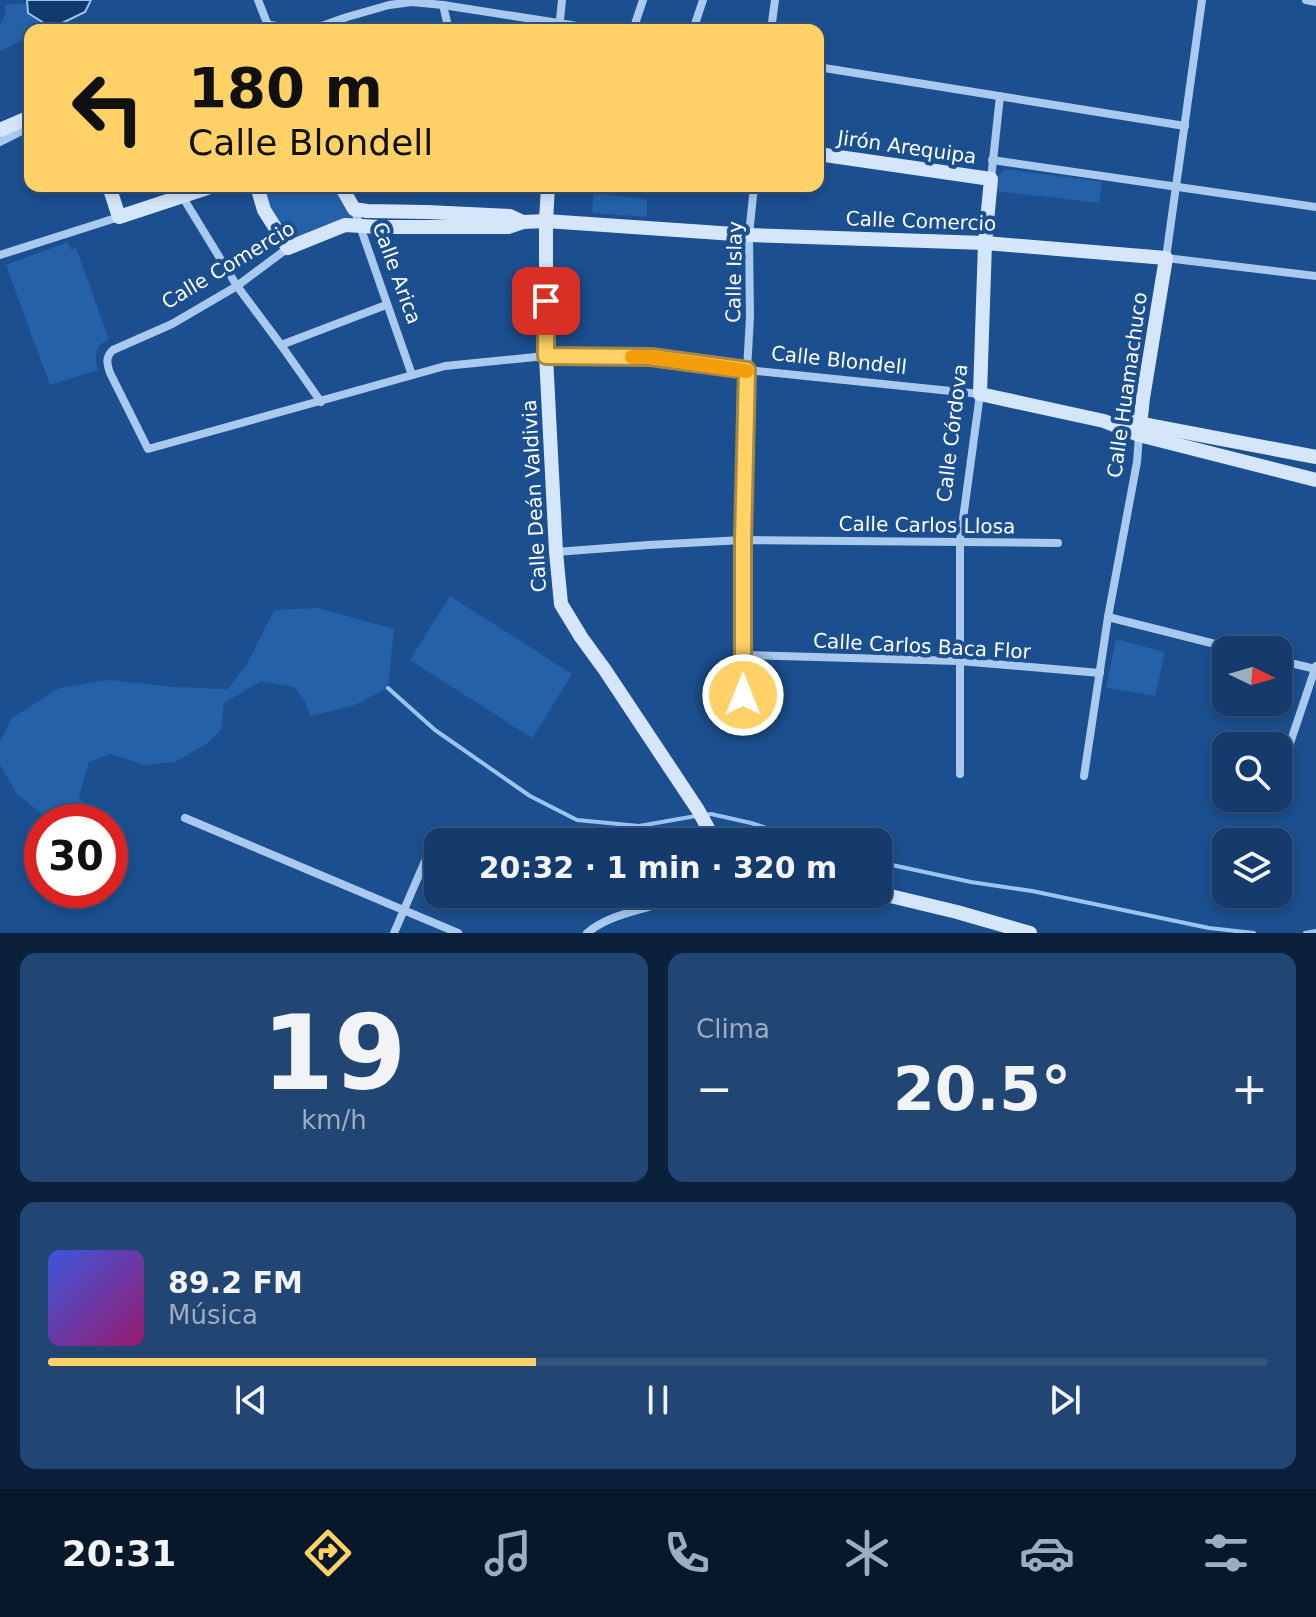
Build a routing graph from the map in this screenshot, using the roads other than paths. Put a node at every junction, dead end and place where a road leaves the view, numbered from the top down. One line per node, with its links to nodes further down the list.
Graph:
1 (258, 0): 11 (street)
2 (562, 0): 15 (street)
3 (643, 0): 16 (street)
4 (691, 0): 8 (street)
5 (775, 0): 18 (street)
6 (1202, 0): 22 (street, Calle Huamachuco)
7 (1306, 0): 9 (street)
8 (702, 2): 17 (street)
9 (1316, 2)
10 (443, 5): 12 (street); 13 (street); 14 (street)
11 (265, 24)
12 (327, 24)
13 (448, 24)
14 (548, 24)
15 (559, 24)
16 (635, 24)
17 (695, 24)
18 (772, 24)
19 (824, 68): 20 (street)
20 (1000, 96): 22 (street); 27 (street, Calle Córdova)
21 (24, 120): 23 (street)
22 (1185, 126): 29 (street, Calle Huamachuco)
23 (0, 130)
24 (24, 130): 25 (street)
25 (0, 142)
26 (824, 155): 28 (street, Jirón Arequipa)
27 (992, 160): 28 (street, Calle Córdova); 29 (street)
28 (991, 179): 44 (street, Calle Córdova)
29 (1177, 187): 37 (street); 47 (street, Calle Huamachuco)
30 (111, 192): 39 (street)
31 (194, 192): 36 (street)
32 (259, 192): 45 (street)
33 (344, 192): 38 (street, Calle Arica)
34 (548, 192): 40 (street, Calle Deán Valdivia)
35 (753, 192): 43 (street, Calle Islay)
36 (182, 196): 39 (street); 49 (street)
37 (1316, 207)
38 (354, 209): 41 (street, Calle Comercio); 42 (street, Calle Arica)
39 (119, 217): 46 (street)
40 (546, 221): 41 (street, Calle Comercio); 43 (street, Calle Comercio); 52 (street, Calle Deán Valdivia)
41 (523, 222): 42 (street, Calle Comercio)
42 (358, 224): 45 (street, Calle Comercio); 50 (street, Calle Arica)
43 (749, 235): 44 (street, Calle Comercio); 53 (street, Calle Islay)
44 (985, 243): 47 (street, Calle Comercio); 55 (street, Calle Córdova)
45 (288, 248): 49 (street, Calle Comercio)
46 (0, 255)
47 (1166, 258): 48 (street, Calle Comercio); 57 (street, Calle Huamachuco)
48 (1316, 276)
49 (237, 286): 51 (street); 58 (street, Calle Comercio)
50 (386, 305): 51 (street); 54 (street, Calle Arica)
51 (281, 345): 56 (street)
52 (546, 356): 53 (street, Calle Blondell); 54 (street, Calle Blondell); 64 (street, Calle Deán Valdivia)
53 (747, 370): 55 (street, Calle Blondell); 61 (street, Calle Islay)
54 (412, 375): 56 (street, Calle Blondell)
55 (980, 394): 57 (street, Calle Blondell); 62 (street, Calle Córdova)
56 (321, 402): 58 (street, Calle Blondell)
57 (1140, 428): 59 (street); 60 (street); 65 (street, Calle Huamachuco)
58 (148, 449)
59 (1316, 457)
60 (1316, 480)
61 (743, 540): 62 (street, Calle Carlos Llosa); 64 (street, Calle Carlos Llosa); 67 (street, Calle Islay)
62 (960, 541): 63 (street, Calle Carlos Llosa); 68 (street, Calle Córdova)
63 (1058, 543)
64 (556, 552): 77 (street, Calle Deán Valdivia)
65 (1108, 617): 66 (street); 71 (street, Calle Huamachuco)
66 (1212, 643)
67 (743, 655): 68 (street, Calle Carlos Baca Flor); 72 (street, Calle Islay)
68 (959, 661): 71 (street, Calle Carlos Baca Flor); 74 (street, Calle Córdova)
69 (1292, 663): 70 (street)
70 (1316, 668): 73 (street)
71 (1100, 673): 75 (street, Calle Huamachuco)
72 (743, 695)
73 (1292, 735)
74 (960, 774)
75 (1084, 776)
76 (185, 818): 81 (street)
77 (709, 828)
78 (424, 863): 81 (street)
79 (892, 896): 85 (street)
80 (644, 908): 84 (street)
81 (405, 909): 82 (street); 83 (street)
82 (394, 933)
83 (458, 933)
84 (587, 933)
85 (1030, 933)

